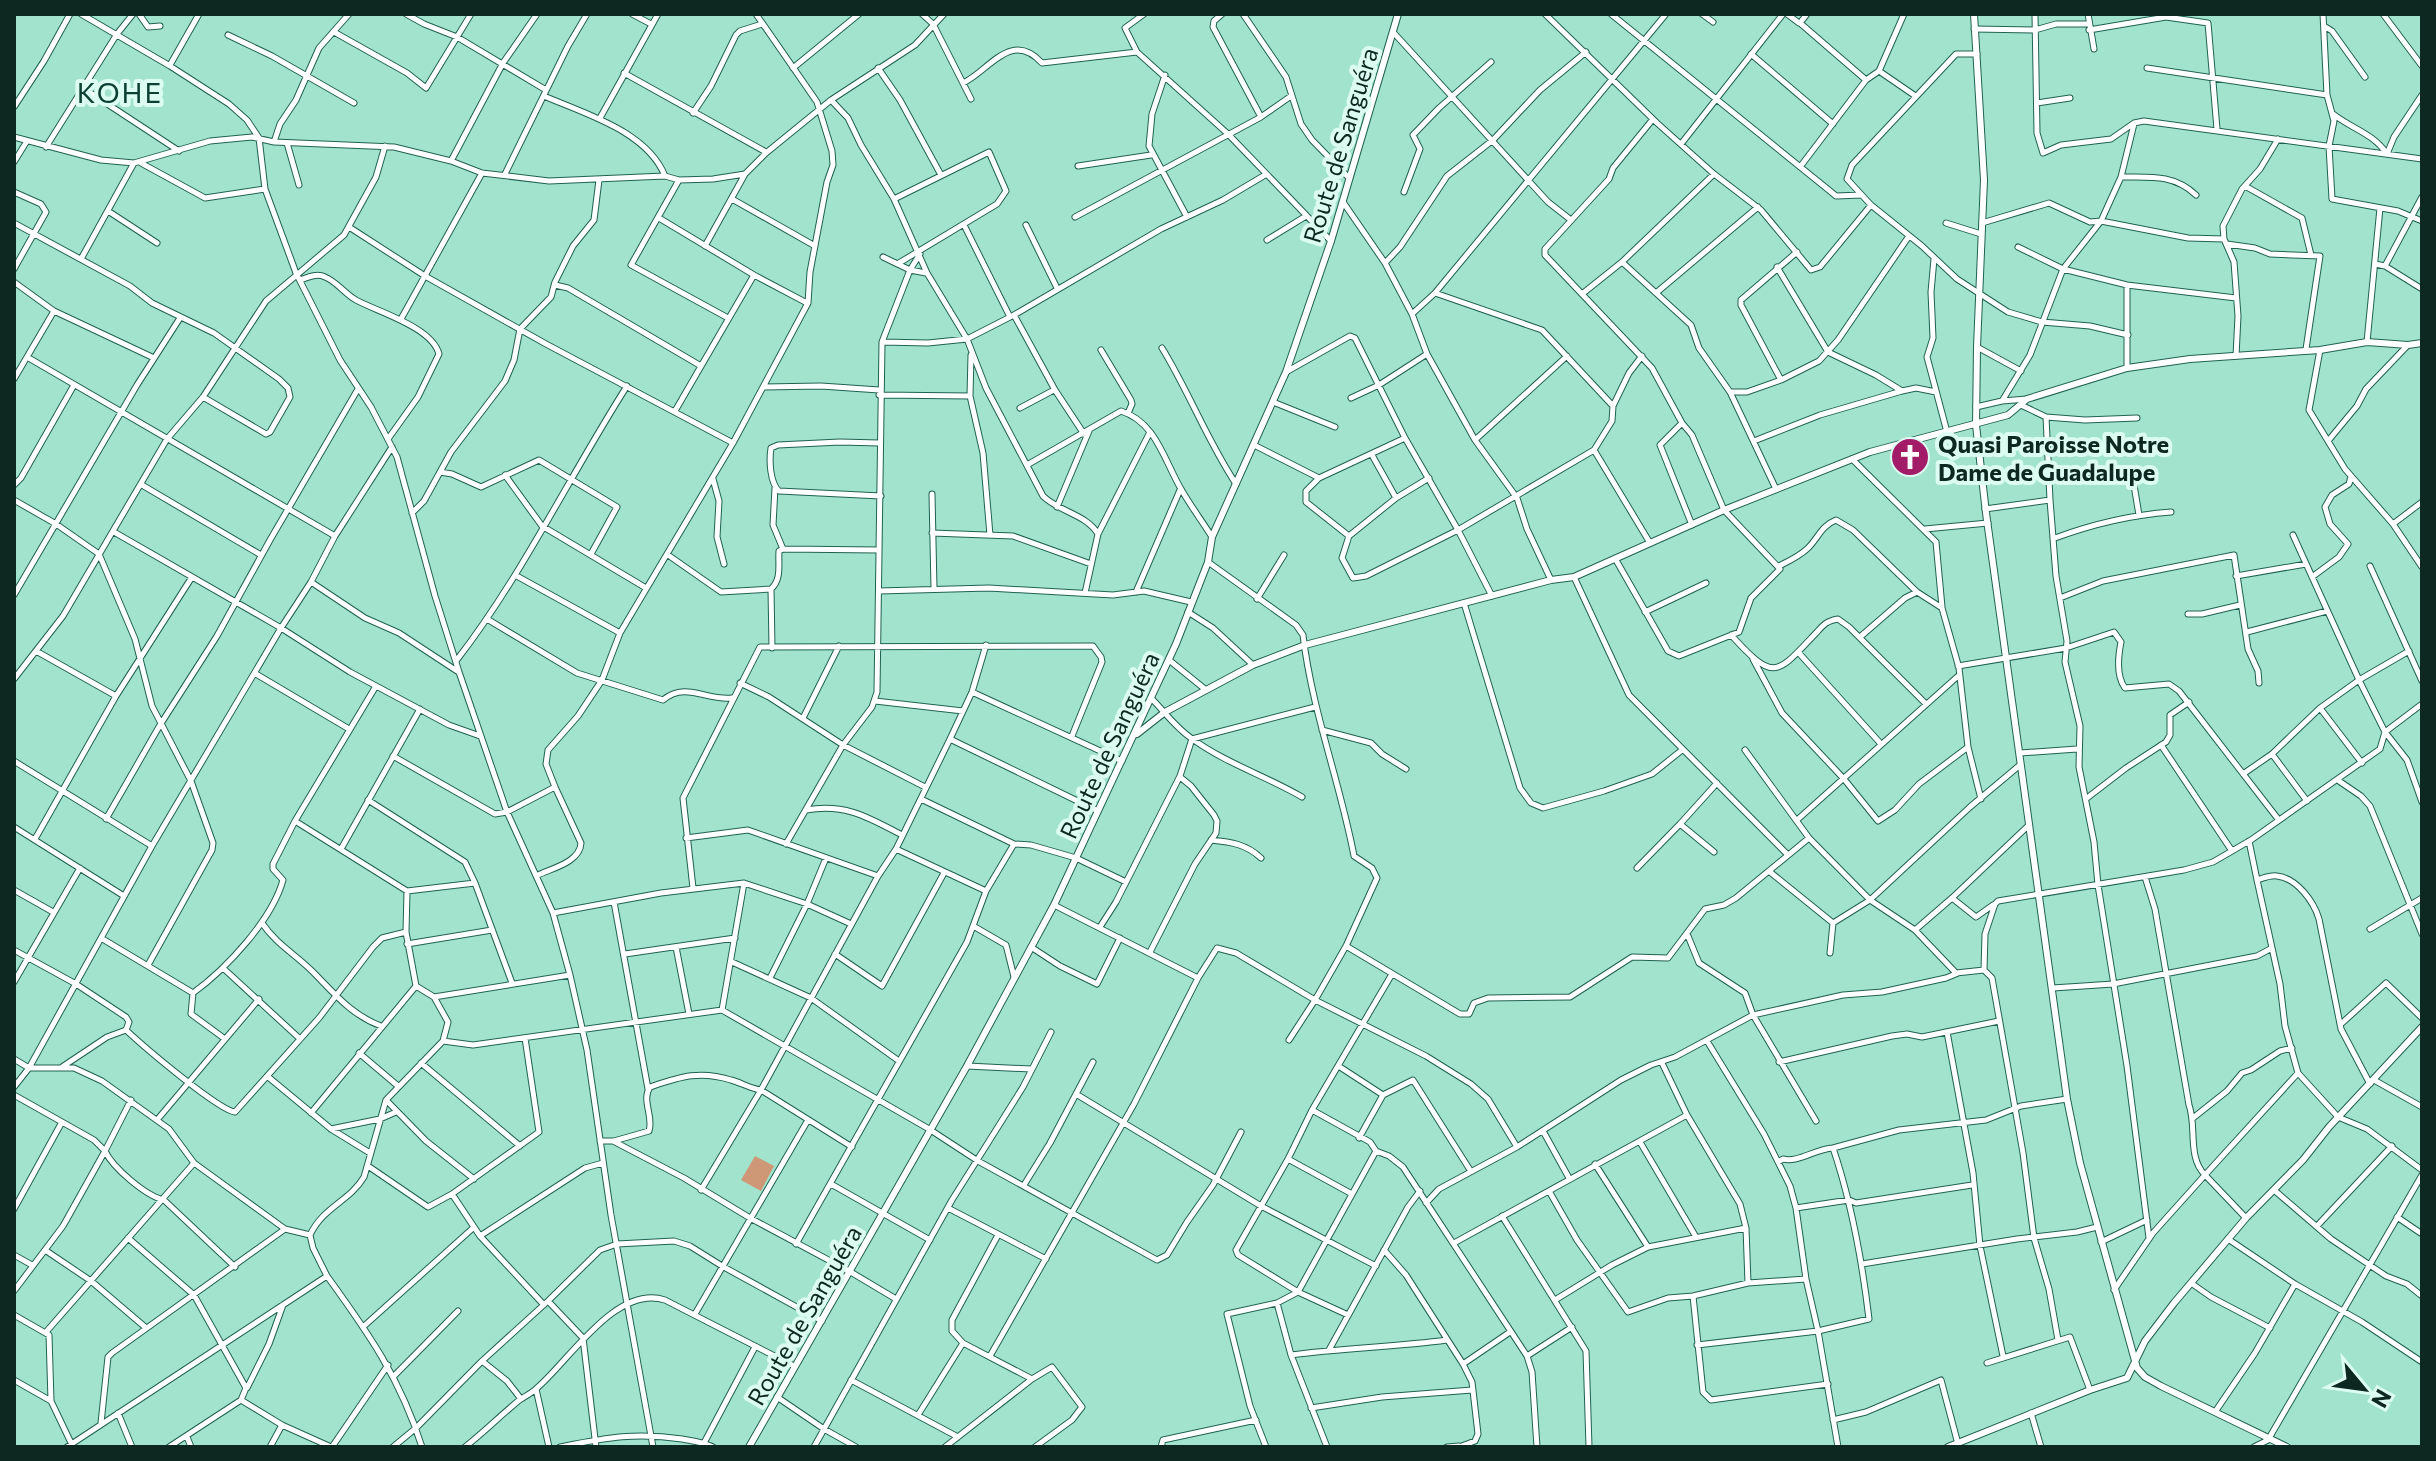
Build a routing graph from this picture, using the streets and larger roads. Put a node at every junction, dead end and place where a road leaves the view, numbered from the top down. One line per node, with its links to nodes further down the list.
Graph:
1 (70, 14): 83 (street)
2 (81, 14): 45 (street)
3 (136, 14): 39 (street); 45 (street)
4 (199, 14): 56 (street)
5 (349, 14): 43 (street)
6 (406, 14): 47 (street)
7 (471, 14): 47 (street)
8 (537, 14): 55 (street)
9 (587, 14): 71 (street)
10 (632, 14): 35 (street)
11 (658, 14): 35 (street)
12 (756, 14): 36 (street)
13 (859, 14): 32 (street)
14 (922, 14): 37 (street)
15 (944, 14): 37 (street)
16 (1144, 14): 50 (street)
17 (1222, 14): 87 (street)
18 (1243, 14): 74 (street)
19 (1398, 14): 44 (street, Route de Sanguéra)
20 (1545, 14): 51 (street)
21 (1611, 14): 48 (street)
22 (1666, 14): 48 (street)
23 (1702, 14): 33 (street)
24 (1785, 14): 34 (street); 52 (street)
25 (1807, 14): 34 (street)
26 (1904, 14): 61 (street)
27 (1974, 14): 41 (street)
28 (2035, 14): 42 (street)
29 (2088, 14): 40 (street)
30 (2323, 14): 38 (street)
31 (2383, 14): 57 (street)
32 (850, 17): 58 (street)
33 (1713, 22)
34 (1800, 23): 68 (street)
35 (651, 24): 62 (street)
36 (762, 24): 58 (street); 85 (street)
37 (933, 24): 59 (street); 69 (street)
38 (2323, 25): 65 (street); 72 (street)
39 (160, 26)
40 (2089, 27): 42 (street); 49 (street); 66 (street)
41 (1974, 29): 42 (street); 53 (street)
42 (2035, 30): 82 (street)
43 (334, 32): 47 (street); 64 (street)
44 (1393, 32): 76 (street); 125 (street, Route de Sanguéra)
45 (117, 34): 56 (street); 70 (street)
46 (228, 35): 64 (street)
47 (457, 37): 55 (street)
48 (1645, 41): 67 (street); 80 (street)
49 (2094, 49)
50 (1137, 52): 63 (street); 69 (street)
51 (1586, 52): 67 (street); 97 (street)
52 (1751, 54): 80 (street); 91 (street)
53 (1977, 54): 75 (street); 153 (street)
54 (1491, 62): 76 (street)
55 (503, 63): 71 (street); 110 (street)
56 (170, 66): 95 (street)
57 (2422, 66)
58 (793, 68): 84 (street)
59 (878, 68): 79 (street); 120 (street)
60 (2147, 68): 66 (street)
61 (1879, 71): 68 (street); 75 (street)
62 (624, 73): 85 (street); 88 (street)
63 (1165, 75): 93 (street); 108 (street)
64 (307, 76): 81 (street); 99 (street)
65 (2365, 77)
66 (2214, 79): 72 (street); 92 (street)
67 (1612, 80): 89 (street); 123 (street)
68 (1866, 80): 91 (street)
69 (963, 83): 78 (street)
70 (83, 88): 104 (street); 105 (street)
71 (545, 93): 88 (street); 117 (street)
72 (2327, 95): 86 (street)
73 (2422, 95): 107 (street)
74 (1291, 96): 87 (street); 125 (street)
75 (1914, 96): 133 (street)
76 (1453, 97): 97 (street); 132 (street)
77 (2070, 98): 82 (street)
78 (971, 99)
79 (831, 100): 84 (street); 137 (street)
80 (1715, 100): 101 (street); 114 (street)
81 (354, 103)
82 (2037, 103): 90 (street)
83 (14, 107)
84 (818, 110): 106 (street); 165 (street)
85 (693, 113): 106 (street)
86 (2332, 114): 103 (street); 107 (street)
87 (1261, 117): 93 (street)
88 (600, 118): 122 (street)
89 (1653, 119): 101 (street); 148 (street)
90 (2134, 123): 92 (street); 124 (street)
91 (1833, 124): 114 (street)
92 (2217, 129): 96 (street)
93 (1228, 134): 115 (street); 121 (street)
94 (14, 137): 98 (street)
95 (259, 138): 99 (street); 105 (street); 130 (street)
96 (2278, 139): 103 (street); 129 (street)
97 (1493, 140): 123 (street); 175 (street)
98 (27, 141): 104 (street); 111 (street)
99 (274, 142): 100 (street)
100 (287, 143): 102 (street); 128 (street)
101 (1681, 144): 119 (street)
102 (385, 146): 110 (street); 156 (street)
103 (2329, 146): 107 (street); 141 (street)
104 (46, 147): 112 (street)
105 (179, 151): 112 (street)
106 (766, 153): 118 (street)
107 (2387, 154): 109 (street)
108 (1151, 155): 113 (street); 115 (street)
109 (2422, 159)
110 (451, 161): 116 (street)
111 (14, 162)
112 (137, 163): 130 (street); 142 (street)
113 (1078, 166)
114 (1800, 167): 133 (street)
115 (1162, 170): 145 (street); 146 (street)
116 (482, 173): 117 (street); 185 (street)
117 (505, 174): 126 (street)
118 (745, 174): 127 (street); 136 (street)
119 (1714, 174): 140 (street); 173 (street)
120 (941, 175): 137 (street); 154 (street)
121 (1265, 175): 144 (street); 146 (street)
122 (665, 176): 126 (street); 127 (street)
123 (1528, 177): 148 (street); 192 (street)
124 (2121, 177): 134 (street); 149 (street)
125 (1349, 178): 138 (street, Route de Sanguéra)
126 (599, 180): 188 (street)
127 (679, 180): 147 (street)
128 (299, 185)
129 (2245, 186): 162 (street); 169 (street)
130 (265, 189): 182 (street)
131 (14, 192): 158 (street)
132 (1404, 192)
133 (1862, 195): 139 (street)
134 (2196, 195)
135 (2422, 197): 143 (street)
136 (732, 199): 164 (street); 165 (street)
137 (894, 199): 167 (street)
138 (1343, 202): 161 (street, Route de Sanguéra); 175 (street)
139 (1871, 205): 159 (street); 168 (street)
140 (1758, 207): 168 (street); 193 (street)
141 (2380, 208): 143 (street); 176 (street)
142 (108, 211): 163 (street); 171 (street)
143 (2411, 215): 150 (street); 177 (street)
144 (1306, 216): 160 (street); 161 (street)
145 (1075, 217)
146 (1187, 217): 190 (street)
147 (659, 218): 164 (street); 202 (street)
148 (1571, 220): 194 (street)
149 (2101, 221): 153 (street); 162 (street); 180 (street)
150 (2422, 221)
151 (14, 223): 158 (street)
152 (1946, 223): 157 (street)
153 (1981, 223): 157 (street)
154 (964, 225): 167 (street); 200 (street)
155 (1026, 225): 190 (street)
156 (349, 227): 182 (street); 185 (street)
157 (1981, 234): 195 (street)
158 (35, 235): 171 (street); 179 (street)
159 (1909, 236): 172 (street); 219 (street)
160 (1267, 240)
161 (1331, 241): 229 (street, Route de Sanguéra)
162 (2225, 242): 169 (street); 196 (street)
163 (157, 243)
164 (705, 246): 184 (street)
165 (815, 246): 197 (street)
166 (2018, 247): 180 (street)
167 (919, 252): 174 (street); 181 (street); 183 (street)
168 (1797, 252): 178 (street)
169 (2311, 255): 215 (street)
170 (883, 257): 174 (street)
171 (81, 259): 201 (street)
172 (1934, 259): 195 (street); 241 (street)
173 (1622, 262): 193 (street); 194 (street)
174 (899, 263): 181 (street)
175 (1385, 263): 199 (street)
176 (2375, 264): 177 (street); 209 (street)
177 (2385, 266): 191 (street)
178 (1777, 267): 219 (street); 231 (street)
179 (14, 269)
180 (2063, 269): 189 (street); 204 (street)
181 (910, 270): 183 (street); 208 (street)
182 (296, 273): 186 (street); 213 (street)
183 (927, 273): 207 (street)
184 (754, 275): 197 (street); 202 (street)
185 (425, 276): 203 (street); 205 (street)
186 (300, 280): 203 (street); 237 (street)
187 (14, 282): 198 (street)
188 (555, 285): 205 (street); 226 (street)
189 (2127, 285): 196 (street); 206 (street)
190 (1057, 288): 200 (street)
191 (2422, 289)
192 (1435, 293): 199 (street); 221 (street)
193 (1656, 293): 240 (street)
194 (1582, 294): 222 (street)
195 (1980, 295): 204 (street); 212 (street)
196 (2236, 298): 223 (street)
197 (808, 303): 235 (street)
198 (54, 311): 224 (street); 225 (street)
199 (1412, 314): 220 (street)
200 (1012, 316): 207 (street); 238 (street)
201 (180, 318): 213 (street); 225 (street)
202 (728, 318): 226 (street)
203 (401, 319): 266 (street)
204 (2042, 322): 206 (street); 228 (street)
205 (520, 329): 234 (street); 278 (street)
206 (2128, 335): 227 (street)
207 (967, 339): 208 (street); 216 (street)
208 (882, 342): 242 (street)
209 (2367, 342): 211 (street); 218 (street)
210 (2422, 343): 211 (street)
211 (2408, 345): 269 (street)
212 (1977, 347): 228 (street); 251 (street)
213 (235, 348): 244 (street); 244 (street)
214 (1162, 348): 286 (street)
215 (2306, 349): 218 (street); 223 (street)
216 (971, 350): 236 (street); 243 (street)
217 (1101, 350): 255 (street)
218 (2320, 350): 269 (street)
219 (1828, 352): 231 (street); 239 (street)
220 (1427, 354): 233 (street); 267 (street)
221 (1567, 356): 250 (street); 267 (street)
222 (1642, 356): 250 (street); 258 (street)
223 (2236, 356): 227 (street)
224 (27, 357): 230 (street); 232 (street)
225 (154, 358): 253 (street)
226 (701, 366): 254 (street)
227 (2127, 368): 246 (street)
228 (2021, 371): 247 (street)
229 (1286, 372): 233 (street); 248 (street, Route de Sanguéra)
230 (14, 379)
231 (1781, 380): 240 (street)
232 (74, 385): 253 (street); 287 (street)
233 (1379, 385): 245 (street); 264 (street)
234 (627, 386): 254 (street); 284 (street)
235 (764, 387): 242 (street); 270 (street)
236 (986, 388): 243 (street); 277 (street)
237 (358, 389): 266 (street); 301 (street)
238 (1055, 390): 252 (street); 262 (street)
239 (1902, 391): 241 (street); 268 (street)
240 (1730, 392): 268 (street)
241 (1936, 392): 263 (street)
242 (879, 393): 243 (street); 271 (street)
243 (970, 394): 316 (street)
244 (203, 397): 265 (street)
245 (1351, 398)
246 (2027, 399): 247 (street); 249 (street)
247 (2002, 401): 251 (street)
248 (1273, 402): 260 (street); 272 (street, Route de Sanguéra)
249 (2021, 405): 256 (street); 259 (street)
250 (1613, 406): 274 (street)
251 (1976, 407): 259 (street)
252 (1020, 408)
253 (121, 411): 265 (street); 307 (street)
254 (675, 411): 270 (street)
255 (1128, 413): 261 (street); 262 (street)
256 (2046, 417): 257 (street); 285 (street)
257 (2137, 418)
258 (1682, 423): 302 (street); 309 (street)
259 (1976, 425): 263 (street); 300 (street)
260 (1335, 427)
261 (1150, 431): 290 (street); 315 (street)
262 (1086, 432): 277 (street); 299 (street)
263 (1947, 432): 276 (street)
264 (1405, 438): 275 (street); 283 (street)
265 (167, 439): 288 (street); 301 (street)
266 (388, 440): 273 (street)
267 (1475, 440): 295 (street)
268 (1754, 441): 291 (street)
269 (2328, 441): 280 (street)
270 (733, 443): 281 (street)
271 (879, 443): 289 (street); 293 (street)
272 (1254, 445): 282 (street); 286 (street, Route de Sanguéra)
273 (392, 447): 304 (street); 318 (street)
274 (1594, 450): 295 (street); 322 (street)
275 (1372, 455): 282 (street); 294 (street)
276 (1852, 459): 291 (street); 311 (street)
277 (1027, 465): 299 (street)
278 (440, 472): 279 (street); 304 (street)
279 (505, 475): 284 (street); 310 (street)
280 (2351, 475): 308 (street); 342 (street)
281 (713, 478): 328 (street); 332 (street)
282 (1319, 478): 319 (street)
283 (1429, 478): 294 (street); 312 (street)
284 (570, 480): 310 (street); 326 (street)
285 (2050, 480): 297 (street); 305 (street)
286 (1236, 484): 320 (street, Route de Sanguéra)
287 (14, 485)
288 (142, 485): 313 (street); 327 (street)
289 (775, 488): 293 (street); 323 (street)
290 (1181, 489): 320 (street); 350 (street)
291 (1776, 489): 302 (street)
292 (932, 494): 314 (street)
293 (881, 496): 324 (street)
294 (1396, 498): 319 (street)
295 (1517, 498): 312 (street); 343 (street)
296 (14, 500): 307 (street)
297 (2050, 500): 300 (street); 321 (street)
298 (2422, 502): 308 (street)
299 (1057, 507): 315 (street)
300 (1985, 509): 306 (street)
301 (287, 510): 318 (street); 327 (street)
302 (1724, 510): 309 (street); 335 (street)
303 (2171, 512): 305 (street)
304 (412, 513): 385 (street)
305 (2139, 515): 321 (street)
306 (1988, 523): 311 (street); 382 (street)
307 (56, 524): 325 (street); 353 (street)
308 (2393, 524): 337 (street)
309 (1692, 525): 322 (street)
310 (542, 526): 326 (street); 338 (street)
311 (1925, 529): 361 (street)
312 (1458, 530): 319 (street); 354 (street)
313 (114, 532): 325 (street); 340 (street)
314 (932, 533): 316 (street); 348 (street)
315 (1098, 534): 333 (street)
316 (990, 535): 333 (street)
317 (2293, 535): 334 (street)
318 (335, 536): 344 (street)
319 (1349, 536)
320 (1212, 537): 331 (street, Route de Sanguéra)
321 (2055, 538): 355 (street)
322 (1650, 543): 330 (street)
323 (783, 549): 324 (street); 347 (street)
324 (879, 550): 349 (street)
325 (99, 554): 378 (street); 384 (street)
326 (591, 554): 346 (street)
327 (261, 555): 357 (street)
328 (668, 555): 346 (street); 347 (street)
329 (1284, 555): 356 (street)
330 (1616, 560): 341 (street); 364 (street)
331 (1208, 562): 356 (street); 358 (street, Route de Sanguéra)
332 (724, 564)
333 (1091, 564): 352 (street)
334 (2306, 564): 339 (street); 342 (street)
335 (1779, 566): 351 (street); 370 (street)
336 (2370, 566): 379 (street)
337 (2422, 566)
338 (515, 575): 366 (street); 369 (street)
339 (2236, 576): 355 (street); 360 (street)
340 (192, 577): 357 (street); 384 (street)
341 (1574, 577): 343 (street); 427 (street)
342 (2312, 577): 362 (street)
343 (1551, 580): 354 (street)
344 (311, 582): 367 (street); 388 (street)
345 (1706, 583): 364 (street)
346 (646, 588): 369 (street)
347 (771, 589): 376 (street)
348 (934, 589): 349 (street); 352 (street)
349 (879, 591): 375 (street)
350 (1136, 592): 352 (street); 358 (street)
351 (1917, 592): 361 (street); 371 (street)
352 (1085, 593)
353 (14, 595)
354 (1492, 596): 359 (street)
355 (2060, 598): 377 (street)
356 (1257, 599): 373 (street)
357 (235, 602): 367 (street); 413 (street)
358 (1191, 602): 363 (street, Route de Sanguéra)
359 (1464, 603): 373 (street); 427 (street)
360 (2240, 605): 365 (street); 368 (street)
361 (1942, 608): 387 (street)
362 (2327, 610): 368 (street); 393 (street)
363 (1188, 611): 383 (street, Route de Sanguéra); 386 (street)
364 (1645, 612): 370 (street)
365 (2188, 614)
366 (487, 619): 385 (street); 392 (street)
367 (281, 628): 389 (street); 397 (street)
368 (2247, 632): 396 (street)
369 (620, 633): 392 (street)
370 (1731, 635): 381 (street)
371 (1860, 637): 380 (street); 405 (street)
372 (986, 645): 375 (street); 399 (street); 417 (street)
373 (1305, 645): 386 (street); 407 (street)
374 (839, 646): 375 (street); 376 (street); 412 (street)
375 (879, 646): 403 (street)
376 (772, 648): 395 (street)
377 (2066, 648): 382 (street); 404 (street); 426 (street)
378 (36, 651): 391 (street); 400 (street)
379 (2409, 651): 393 (street); 394 (street)
380 (1798, 652): 381 (street); 422 (street)
381 (1753, 659): 439 (street)
382 (2008, 659): 387 (street); 429 (street)
383 (1169, 660): 398 (street); 402 (street, Route de Sanguéra)
384 (140, 661): 400 (street); 413 (street)
385 (455, 661): 388 (street)
386 (1253, 665): 398 (street)
387 (1958, 666): 390 (street)
388 (459, 672): 419 (street)
389 (256, 674): 414 (street); 440 (street)
390 (1958, 676): 405 (street); 425 (street)
391 (14, 679)
392 (602, 680): 401 (street); 443 (street)
393 (2359, 680): 408 (street); 416 (street)
394 (2422, 681)
395 (740, 683): 401 (street); 412 (street)
396 (2259, 683)
397 (376, 686): 409 (street); 414 (street)
398 (1206, 690): 411 (street)
399 (972, 692): 410 (street); 417 (street)
400 (116, 696): 445 (street)
401 (733, 698): 464 (street)
402 (1151, 698): 411 (street); 418 (street, Route de Sanguéra)
403 (875, 701): 410 (street); 423 (street)
404 (2189, 702): 424 (street); 437 (street)
405 (1926, 704): 422 (street)
406 (2422, 704): 416 (street)
407 (1315, 707): 415 (street); 421 (street)
408 (2320, 708): 430 (street); 434 (street)
409 (420, 709): 419 (street); 431 (street)
410 (963, 711): 420 (street)
411 (1165, 712): 418 (street); 421 (street)
412 (803, 718): 423 (street)
413 (160, 725): 440 (street); 456 (street)
414 (349, 729): 459 (street)
415 (1322, 730): 436 (street); 525 (street)
416 (2385, 732): 434 (street); 452 (street)
417 (1072, 736): 433 (street)
418 (1134, 736): 433 (street, Route de Sanguéra)
419 (481, 737): 455 (street)
420 (950, 739): 444 (street); 454 (street)
421 (1192, 739): 438 (street); 446 (street)
422 (1881, 744): 439 (street)
423 (843, 745): 444 (street); 453 (street)
424 (2161, 745): 447 (street); 474 (street)
425 (1968, 747): 439 (street); 449 (street)
426 (2077, 749): 429 (street); 447 (street)
427 (1682, 750): 442 (street)
428 (1745, 750): 458 (street)
429 (2020, 753): 435 (street)
430 (2272, 754): 437 (street); 451 (street)
431 (393, 756): 450 (street); 455 (street)
432 (14, 761): 445 (street)
433 (1123, 761): 454 (street, Route de Sanguéra)
434 (2362, 763): 441 (street)
435 (2021, 765): 449 (street); 461 (street)
436 (1406, 769)
437 (2243, 774): 457 (street)
438 (1180, 776): 467 (street); 488 (street)
439 (1844, 779): 458 (street)
440 (191, 781): 471 (street); 536 (street)
441 (2339, 781): 451 (street); 505 (street)
442 (1717, 783): 460 (street); 476 (street)
443 (555, 787): 455 (street); 484 (street)
444 (925, 787): 448 (street)
445 (63, 789): 456 (street); 466 (street)
446 (1302, 797)
447 (2087, 798): 491 (street)
448 (921, 799): 463 (street); 470 (street)
449 (1981, 799): 500 (street)
450 (368, 800): 472 (street); 489 (street)
451 (2307, 801): 457 (street)
452 (2422, 802)
453 (805, 810): 463 (street); 469 (street)
454 (1098, 811): 478 (street, Route de Sanguéra)
455 (507, 812): 484 (street)
456 (106, 819): 471 (street)
457 (2278, 819): 468 (street)
458 (1797, 820): 465 (street)
459 (295, 821): 472 (street); 509 (street)
460 (1680, 824): 475 (street); 481 (street)
461 (2030, 825): 496 (street); 498 (street)
462 (14, 827): 466 (street)
463 (902, 835): 473 (street)
464 (686, 838): 469 (street); 492 (street)
465 (1809, 838): 476 (street); 500 (street)
466 (35, 839): 480 (street)
467 (1211, 840): 479 (street); 530 (street)
468 (2249, 841): 474 (street); 487 (street)
469 (786, 844): 477 (street)
470 (1014, 844): 478 (street); 495 (street)
471 (152, 846): 497 (street)
472 (341, 849): 494 (street)
473 (896, 849): 483 (street); 485 (street)
474 (2232, 851): 486 (street)
475 (1714, 852)
476 (1788, 855): 482 (street)
477 (826, 858): 485 (street); 502 (street)
478 (1076, 858): 488 (street); 504 (street, Route de Sanguéra)
479 (1261, 858)
480 (80, 868): 497 (street); 506 (street)
481 (1637, 868)
482 (1770, 872): 510 (street); 520 (street)
483 (944, 873): 495 (street); 533 (street)
484 (538, 875): 507 (street)
485 (878, 876): 511 (street)
486 (2145, 877): 491 (street); 540 (street)
487 (2257, 880): 528 (street); 564 (street)
488 (1126, 882): 514 (street)
489 (475, 883): 494 (street); 516 (street)
490 (744, 883): 492 (street); 502 (street); 522 (street)
491 (2098, 885): 496 (street); 549 (street)
492 (693, 888): 501 (street)
493 (14, 890): 506 (street)
494 (407, 891): 518 (street)
495 (986, 891): 513 (street)
496 (2040, 894): 503 (street); 551 (street)
497 (124, 896): 521 (street)
498 (1952, 898): 508 (street); 517 (street)
499 (2422, 898): 505 (street)
500 (1870, 900): 510 (street); 517 (street)
501 (614, 902): 507 (street); 532 (street)
502 (807, 904): 511 (street); 544 (street)
503 (1995, 904): 508 (street); 512 (street)
504 (1054, 905): 514 (street); 527 (street, Route de Sanguéra)
505 (2409, 905): 515 (street); 519 (street)
506 (53, 912): 534 (street)
507 (553, 913): 542 (street)
508 (1976, 917): 512 (street)
509 (262, 923): 537 (street); 553 (street)
510 (1833, 923): 531 (street)
511 (851, 924): 533 (street)
512 (1987, 926): 538 (street)
513 (975, 927): 543 (street); 582 (street)
514 (1100, 927): 523 (street)
515 (2370, 929)
516 (492, 930): 524 (street); 547 (street)
517 (1915, 930): 539 (street)
518 (406, 932): 524 (street); 553 (street)
519 (2422, 934)
520 (1688, 935): 541 (street); 560 (street)
521 (101, 938): 536 (street); 548 (street)
522 (735, 938): 526 (street); 535 (street)
523 (1120, 938): 527 (street); 530 (street)
524 (407, 944): 550 (street)
525 (1346, 946): 541 (street); 557 (street)
526 (676, 947): 532 (street); 559 (street)
527 (1031, 947): 543 (street, Route de Sanguéra)
528 (2272, 948): 540 (street); 579 (street)
529 (14, 950): 534 (street)
530 (1150, 952): 545 (street)
531 (1830, 953)
532 (625, 954): 563 (street)
533 (835, 954): 555 (street)
534 (27, 957): 546 (street); 548 (street)
535 (732, 962): 544 (street); 558 (street)
536 (148, 965): 552 (street)
537 (223, 968): 552 (street); 556 (street)
538 (1984, 970): 539 (street); 562 (street)
539 (1959, 972): 560 (street)
540 (2166, 972): 549 (street); 614 (street)
541 (1392, 974): 565 (street)
542 (570, 975): 547 (street); 568 (street)
543 (1014, 977): 587 (street, Route de Sanguéra)
544 (770, 978): 555 (street)
545 (1198, 978): 557 (street); 620 (street)
546 (14, 982)
547 (512, 983): 554 (street)
548 (76, 984): 569 (street); 590 (street)
549 (2113, 984): 551 (street); 673 (street)
550 (416, 986): 554 (street); 566 (street)
551 (2053, 988): 603 (street)
552 (193, 993): 574 (street)
553 (336, 997): 566 (street); 572 (street)
554 (434, 997): 576 (street)
555 (811, 998): 578 (street); 582 (street)
556 (259, 999): 572 (street); 574 (street)
557 (1315, 1000): 565 (street); 575 (street)
558 (722, 1010): 559 (street); 578 (street)
559 (689, 1014): 563 (street)
560 (1753, 1015): 577 (street); 584 (street)
561 (2422, 1018): 564 (street)
562 (1999, 1021): 571 (street); 608 (street)
563 (636, 1022): 568 (street); 598 (street)
564 (2340, 1024): 595 (street)
565 (1363, 1025): 589 (street); 633 (street)
566 (381, 1026): 580 (street)
567 (2422, 1027): 595 (street)
568 (581, 1028): 573 (street); 627 (street)
569 (126, 1030): 588 (street); 594 (street)
570 (1051, 1032): 591 (street)
571 (1947, 1032): 584 (street); 621 (street)
572 (299, 1038): 593 (street)
573 (525, 1038): 576 (street); 630 (street)
574 (225, 1039): 594 (street)
575 (1289, 1040)
576 (443, 1041): 585 (street)
577 (1707, 1041): 586 (street); 640 (street)
578 (784, 1045): 599 (street); 606 (street)
579 (2292, 1048): 592 (street); 614 (street)
580 (359, 1053): 596 (street); 611 (street)
581 (14, 1059): 590 (street)
582 (900, 1061): 606 (street)
583 (1093, 1062): 600 (street)
584 (1779, 1062): 618 (street)
585 (421, 1063): 596 (street); 630 (street)
586 (1662, 1063): 612 (street); 624 (street)
587 (967, 1066): 591 (street); 623 (street, Route de Sanguéra)
588 (62, 1067): 590 (street); 604 (street)
589 (1340, 1067): 602 (street); 609 (street)
590 (29, 1068): 597 (street)
591 (1031, 1069): 639 (street)
592 (2298, 1073): 613 (street); 647 (street)
593 (267, 1076): 594 (street); 611 (street)
594 (189, 1081): 616 (street)
595 (2372, 1082): 607 (street); 613 (street)
596 (398, 1086): 605 (street)
597 (14, 1087)
598 (648, 1089): 599 (street); 628 (street)
599 (761, 1090): 617 (street); 654 (street)
600 (1076, 1094): 620 (street); 652 (street)
601 (14, 1095): 619 (street)
602 (1383, 1095): 626 (street); 645 (street)
603 (2067, 1099): 608 (street); 675 (street)
604 (131, 1100): 616 (street); 635 (street)
605 (386, 1100): 610 (street); 615 (street)
606 (879, 1102): 623 (street); 632 (street)
607 (2422, 1107)
608 (2014, 1108): 621 (street); 685 (street)
609 (1312, 1110): 626 (street); 638 (street)
610 (396, 1112): 615 (street); 649 (street)
611 (311, 1113): 622 (street)
612 (1687, 1115): 629 (street); 677 (street)
613 (2338, 1117): 631 (street); 655 (street)
614 (2193, 1118): 647 (street)
615 (380, 1119): 622 (street); 637 (street)
616 (157, 1120): 641 (street)
617 (808, 1120): 632 (street); 671 (street)
618 (1816, 1121)
619 (62, 1122): 635 (street); 666 (street)
620 (1123, 1122): 650 (street); 667 (street)
621 (1963, 1124): 634 (street); 653 (street)
622 (331, 1129): 637 (street)
623 (929, 1129): 639 (street); 668 (street, Route de Sanguéra)
624 (1543, 1131): 633 (street); 648 (street)
625 (1241, 1132): 650 (street)
626 (1359, 1138): 636 (street)
627 (600, 1141): 628 (street); 642 (street)
628 (613, 1141): 654 (street)
629 (1640, 1142): 643 (street); 683 (street)
630 (520, 1146): 649 (street)
631 (2392, 1146): 646 (street); 674 (street)
632 (852, 1147): 651 (street)
633 (1517, 1147): 645 (street)
634 (1833, 1148): 640 (street); 661 (street)
635 (105, 1151): 660 (street); 696 (street)
636 (1376, 1151): 656 (street); 659 (street)
637 (370, 1153): 644 (street)
638 (1288, 1159): 659 (street); 663 (street)
639 (978, 1161): 652 (street); 664 (street)
640 (1778, 1162): 665 (street)
641 (194, 1163): 660 (street); 678 (street)
642 (603, 1163): 682 (street); 692 (street)
643 (1595, 1164): 648 (street); 695 (street)
644 (368, 1166): 658 (street); 680 (street)
645 (1470, 1170): 662 (street)
646 (2422, 1172): 670 (street)
647 (2205, 1175): 672 (street); 686 (street)
648 (1569, 1178): 657 (street)
649 (474, 1179): 658 (street)
650 (1217, 1179): 663 (street); 667 (street)
651 (831, 1184): 668 (street); 693 (street)
652 (1024, 1185): 667 (street)
653 (1972, 1185): 661 (street); 694 (street)
654 (701, 1190): 671 (street)
655 (2274, 1190): 672 (street); 674 (street)
656 (1420, 1191): 662 (street); 697 (street)
657 (1549, 1191): 669 (street); 707 (street)
658 (452, 1194): 676 (street)
659 (1352, 1194): 689 (street)
660 (164, 1200): 684 (street); 705 (street)
661 (1849, 1200): 665 (street); 700 (street)
662 (1426, 1203): 691 (street)
663 (1261, 1206): 689 (street); 716 (street)
664 (948, 1208): 681 (street); 688 (street)
665 (1796, 1208): 709 (street)
666 (14, 1209)
667 (1071, 1211): 699 (street)
668 (884, 1213): 688 (street); 706 (street, Route de Sanguéra)
669 (1502, 1216): 691 (street); 721 (street)
670 (2397, 1217): 679 (street); 701 (street)
671 (750, 1218): 693 (street); 703 (street)
672 (2246, 1218): 687 (street)
673 (2148, 1220): 686 (street); 690 (street)
674 (2317, 1226): 701 (street)
675 (2097, 1227): 685 (street); 690 (street)
676 (473, 1228): 682 (street); 733 (street)
677 (1746, 1228): 683 (street); 711 (street)
678 (285, 1229): 680 (street); 705 (street)
679 (2422, 1234)
680 (310, 1235): 708 (street)
681 (998, 1235): 699 (street); 742 (street)
682 (480, 1236): 722 (street)
683 (1696, 1237): 695 (street)
684 (128, 1238): 710 (street); 717 (street)
685 (2034, 1238): 694 (street); 741 (street)
686 (2149, 1238): 715 (street)
687 (2228, 1239): 712 (street); 713 (street)
688 (930, 1240): 720 (street)
689 (1326, 1241): 704 (street); 716 (street)
690 (2101, 1242): 715 (street)
691 (1454, 1243): 738 (street)
692 (617, 1244): 703 (street); 722 (street); 725 (street)
693 (796, 1244): 706 (street)
694 (1980, 1246): 700 (street); 750 (street)
695 (1648, 1247): 707 (street)
696 (45, 1250): 702 (street); 710 (street)
697 (1384, 1250): 704 (street); 740 (street)
698 (14, 1255): 702 (street)
699 (1046, 1259): 748 (street)
700 (1862, 1264): 736 (street)
701 (2368, 1264): 719 (street); 726 (street)
702 (32, 1265): 714 (street)
703 (722, 1266): 728 (street); 731 (street)
704 (1376, 1266): 730 (street)
705 (235, 1267): 717 (street)
706 (849, 1271): 720 (street); 731 (street, Route de Sanguéra)
707 (1600, 1272): 718 (street); 721 (street)
708 (327, 1276): 724 (street); 733 (street)
709 (1806, 1279): 711 (street); 736 (street)
710 (91, 1281): 732 (street); 737 (street)
711 (1748, 1283): 718 (street)
712 (2191, 1283): 735 (street); 755 (street)
713 (2295, 1284): 726 (street); 735 (street)
714 (14, 1291)
715 (2113, 1291): 755 (street)
716 (1298, 1292): 723 (street); 730 (street)
717 (194, 1295): 732 (street); 743 (street)
718 (1693, 1296): 744 (street)
719 (2422, 1296)
720 (896, 1299): 761 (street)
721 (1555, 1300): 734 (street)
722 (546, 1303): 739 (street); 751 (street)
723 (1277, 1303): 747 (street); 776 (street)
724 (283, 1305): 743 (street); 763 (street)
725 (627, 1305): 728 (street); 739 (street); 782 (street)
726 (2342, 1310): 752 (street); 786 (street)
727 (458, 1311): 758 (street)
728 (695, 1314): 745 (street)
729 (14, 1315): 737 (street)
730 (1348, 1315): 746 (street)
731 (822, 1321): 757 (street, Route de Sanguéra)
732 (145, 1327): 778 (street)
733 (363, 1327): 756 (street)
734 (1572, 1327): 749 (street); 814 (street)
735 (2270, 1328): 774 (street)
736 (1818, 1331): 744 (street); 762 (street)
737 (46, 1332): 770 (street)
738 (1510, 1332): 749 (street); 754 (street)
739 (583, 1338): 764 (street); 785 (street)
740 (1447, 1340): 746 (street); 754 (street)
741 (2058, 1340): 750 (street); 766 (street)
742 (963, 1343): 748 (street); 775 (street)
743 (222, 1345): 763 (street); 772 (street)
744 (1697, 1345): 762 (street)
745 (755, 1347): 757 (street); 787 (street)
746 (1329, 1350): 747 (street)
747 (1291, 1355): 771 (street)
748 (990, 1356): 759 (street)
749 (1527, 1356): 813 (street)
750 (2003, 1356): 753 (street)
751 (482, 1361): 768 (street); 780 (street)
752 (2422, 1362)
753 (1987, 1363)
754 (1463, 1364): 765 (street)
755 (2135, 1364): 766 (street); 774 (street)
756 (388, 1365): 758 (street); 795 (street)
757 (794, 1366): 767 (street, Route de Sanguéra)
758 (394, 1376): 780 (street)
759 (1032, 1379): 784 (street); 808 (street)
760 (14, 1380): 770 (street)
761 (851, 1380): 775 (street); 781 (street)
762 (1828, 1384): 777 (street)
763 (246, 1388): 769 (street)
764 (536, 1389): 768 (street); 799 (street)
765 (1473, 1390): 771 (street); 790 (street)
766 (2090, 1390): 773 (street)
767 (777, 1397): 781 (street); 804 (street, Route de Sanguéra)
768 (521, 1399): 798 (street)
769 (241, 1400): 779 (street); 783 (street)
770 (51, 1401): 789 (street)
771 (1311, 1408): 811 (street)
772 (118, 1413): 778 (street); 791 (street)
773 (2031, 1413): 788 (street); 817 (street)
774 (2214, 1413): 786 (street)
775 (918, 1415): 784 (street)
776 (1256, 1420): 809 (street); 810 (street)
777 (1833, 1420): 788 (street); 815 (street)
778 (101, 1424): 789 (street)
779 (282, 1425): 794 (street); 795 (street)
780 (416, 1428): 796 (street); 797 (street)
781 (824, 1429): 805 (street); 806 (street)
782 (650, 1434): 785 (street); 787 (street); 802 (street)
783 (187, 1437): 792 (street); 793 (street)
784 (958, 1437): 807 (street)
785 (594, 1439): 800 (street); 801 (street)
786 (2268, 1440): 818 (street); 819 (street)
787 (704, 1443): 803 (street)
788 (1958, 1444): 816 (street)
789 (70, 1446)
790 (1459, 1446): 812 (street)
791 (132, 1447)
792 (169, 1447)
793 (191, 1447)
794 (270, 1447)
795 (332, 1447)
796 (393, 1447)
797 (422, 1447)
798 (465, 1447)
799 (549, 1447)
800 (560, 1447)
801 (596, 1447)
802 (653, 1447)
803 (713, 1447)
804 (749, 1447)
805 (814, 1447)
806 (856, 1447)
807 (945, 1447)
808 (1035, 1447)
809 (1161, 1447)
810 (1266, 1447)
811 (1327, 1447)
812 (1447, 1447)
813 (1537, 1447)
814 (1589, 1447)
815 (1838, 1447)
816 (1948, 1447)
817 (2041, 1447)
818 (2254, 1447)
819 (2287, 1447)

